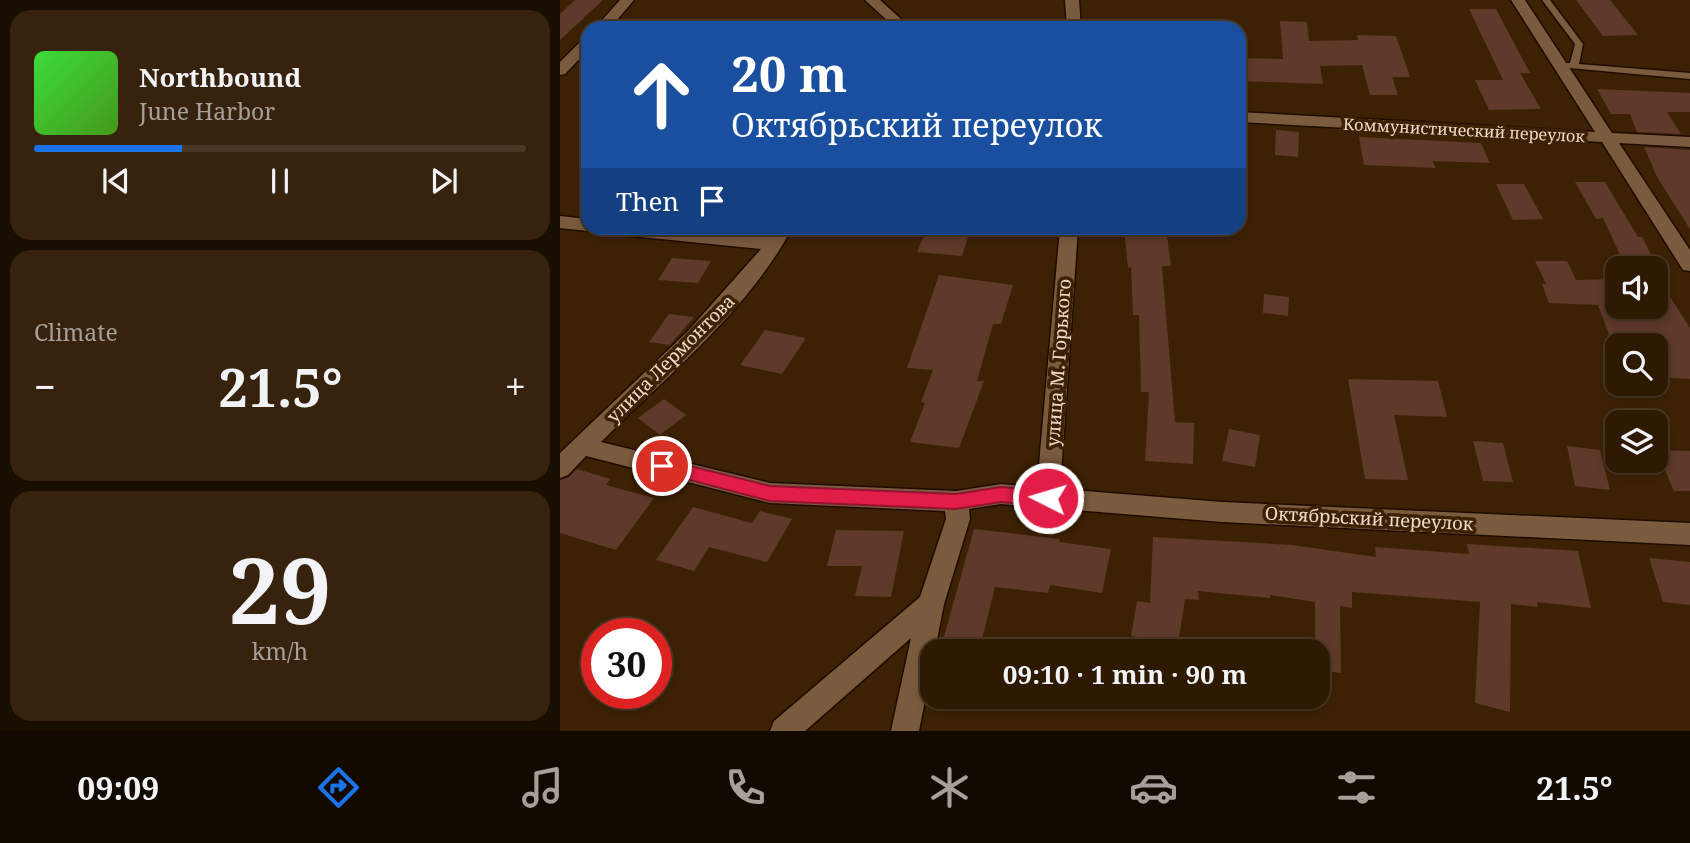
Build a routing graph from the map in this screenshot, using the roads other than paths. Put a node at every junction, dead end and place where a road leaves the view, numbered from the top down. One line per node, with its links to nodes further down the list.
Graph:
1 (627, 0): 6 (street)
2 (872, 0): 7 (street)
3 (1072, 0): 8 (street)
4 (1518, 0): 10 (street)
5 (1546, 0): 10 (lane)
6 (608, 21)
7 (896, 21)
8 (1074, 21)
9 (581, 49): 11 (street)
10 (1567, 65): 12 (lane); 14 (street)
11 (560, 71)
12 (1690, 76)
13 (1246, 117): 14 (street, Коммунистический переулок)
14 (1608, 138): 15 (street, Коммунистический переулок); 21 (street)
15 (1690, 142)
16 (560, 222): 17 (street)
17 (581, 224)
18 (758, 235): 20 (street, улица Лермонтова)
19 (1068, 235): 24 (street, улица М. Горького)
20 (779, 236): 22 (street, улица Лермонтова)
21 (1690, 265)
22 (581, 446): 23 (street, улица Лермонтова); 25 (street)
23 (560, 468)
24 (1048, 498): 25 (street, Октябрьский переулок); 26 (street, Октябрьский переулок)
25 (956, 502): 27 (street)
26 (1690, 534)
27 (931, 604): 28 (street); 29 (street)
28 (784, 731)
29 (905, 731)

